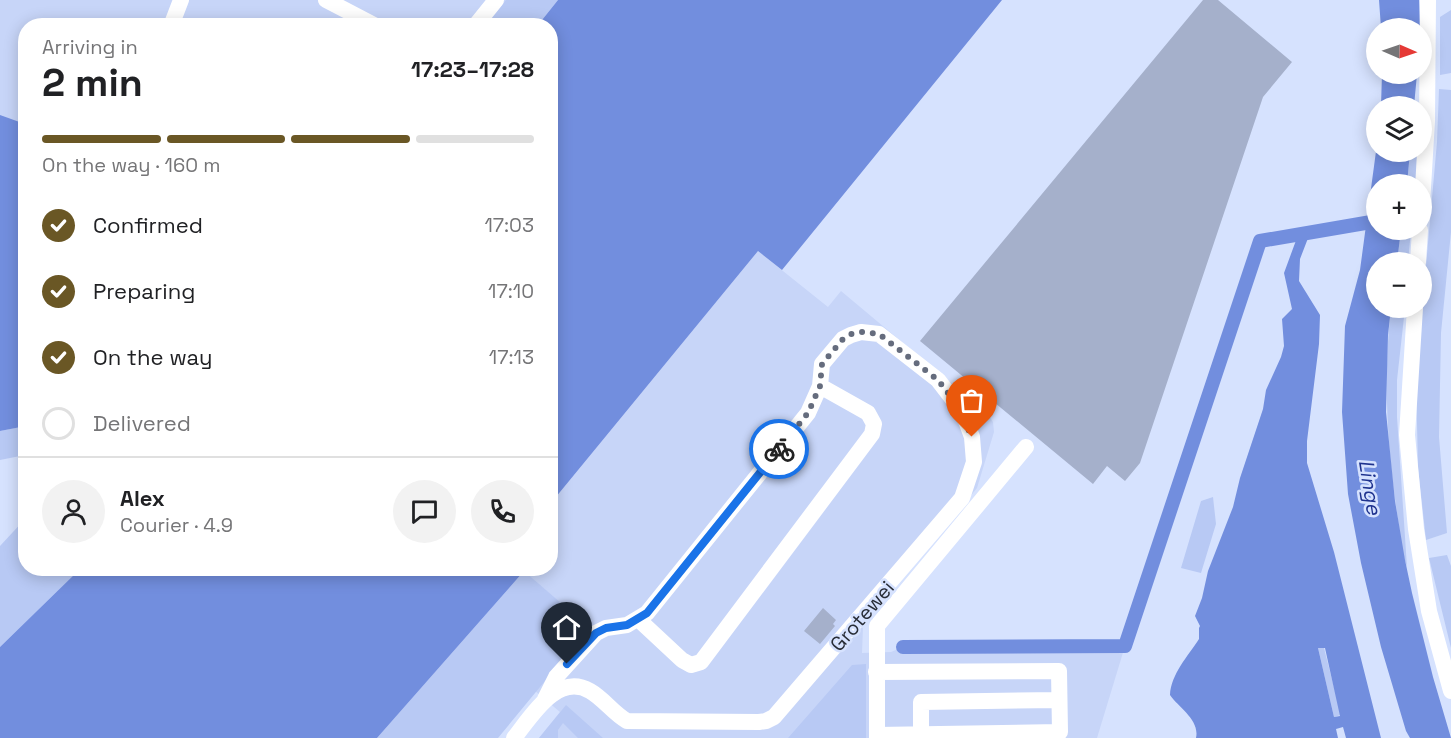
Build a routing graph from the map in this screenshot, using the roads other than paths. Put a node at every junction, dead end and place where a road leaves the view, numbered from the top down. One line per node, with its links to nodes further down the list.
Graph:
1 (182, 0): 5 (street)
2 (326, 0): 6 (street)
3 (496, 0): 7 (street)
4 (1428, 0): 8 (street)
5 (174, 18)
6 (361, 18)
7 (481, 18)
8 (1424, 174)
9 (1414, 318): 16 (street)
10 (820, 386): 12 (street); 12 (street); 15 (street, Grotewei)
11 (1026, 447): 14 (street)
12 (638, 619): 13 (street)
13 (578, 651): 15 (street); 17 (street)
14 (876, 672): 18 (street); 20 (street)
15 (588, 690): 17 (street)
16 (1451, 691)
17 (545, 699): 21 (street)
18 (1059, 700): 19 (street); 19 (street)
19 (921, 734): 20 (street)
20 (877, 736)
21 (514, 738)

